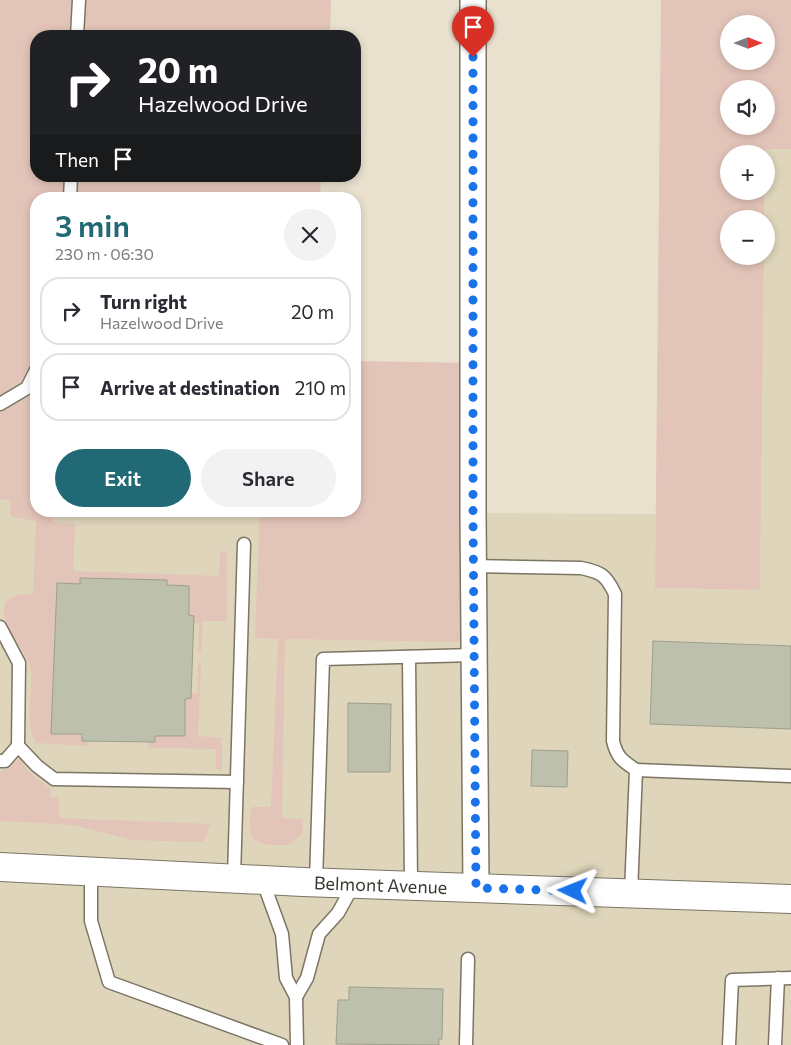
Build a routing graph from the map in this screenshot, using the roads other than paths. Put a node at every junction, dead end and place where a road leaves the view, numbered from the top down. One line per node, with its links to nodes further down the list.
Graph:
1 (79, 0): 3 (lane)
2 (473, 0): 7 (street)
3 (77, 30)
4 (30, 382): 5 (lane)
5 (0, 404)
6 (244, 544): 15 (lane)
7 (473, 566): 9 (street); 13 (lane)
8 (0, 627): 11 (lane)
9 (474, 655): 10 (lane); 23 (street)
10 (409, 657): 20 (lane); 22 (lane)
11 (18, 746): 12 (lane); 15 (lane)
12 (0, 761)
13 (636, 770): 14 (lane); 24 (lane)
14 (790, 776)
15 (237, 782): 18 (lane)
16 (0, 867): 17 (main road, Belmont Avenue)
17 (91, 871): 18 (main road, Belmont Avenue); 30 (lane)
18 (234, 878): 19 (main road, Belmont Avenue)
19 (262, 879): 20 (main road, Belmont Avenue); 29 (lane)
20 (316, 882): 21 (main road, Belmont Avenue)
21 (355, 883): 22 (main road, Belmont Avenue); 29 (lane)
22 (411, 885): 23 (main road, Belmont Avenue)
23 (476, 888): 24 (main road, Belmont Avenue)
24 (631, 893): 25 (main road, Belmont Avenue)
25 (791, 899)
26 (468, 959): 32 (lane)
27 (778, 978): 28 (lane); 33 (lane); 34 (lane)
28 (791, 978)
29 (296, 997): 31 (lane)
30 (282, 1045)
31 (297, 1045)
32 (466, 1045)
33 (729, 1045)
34 (775, 1045)

